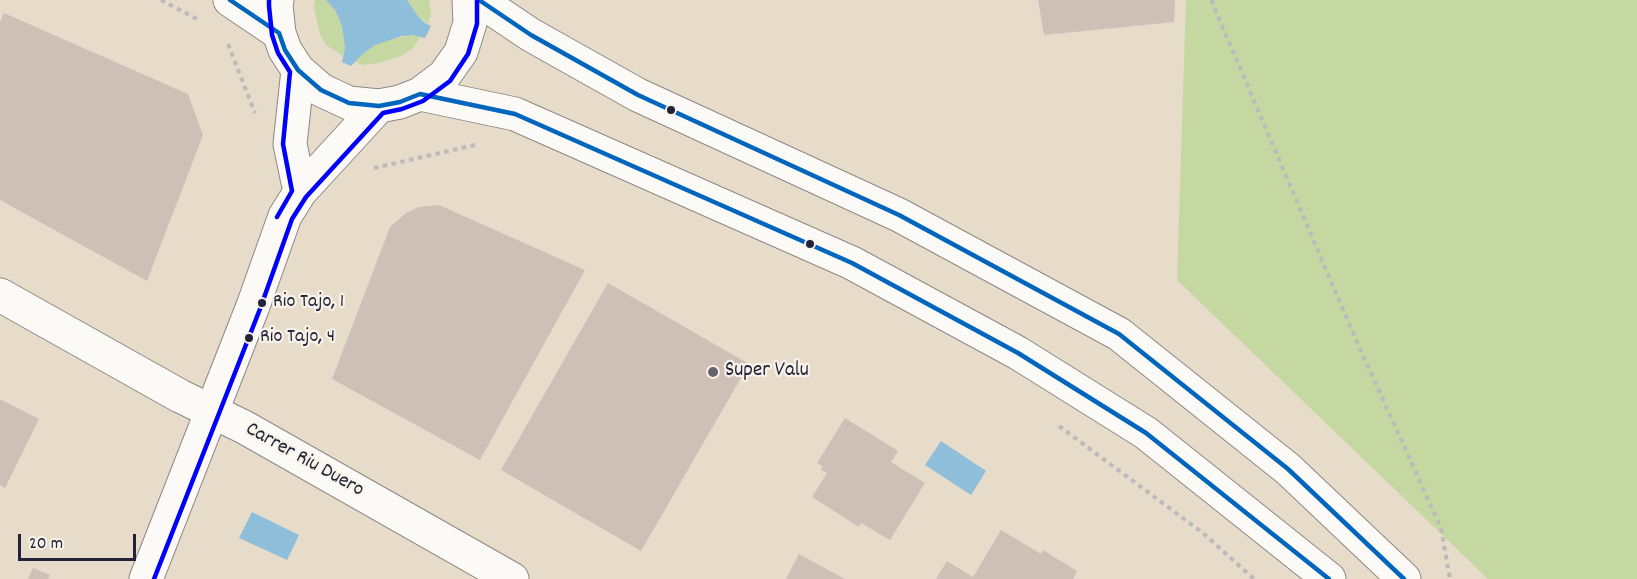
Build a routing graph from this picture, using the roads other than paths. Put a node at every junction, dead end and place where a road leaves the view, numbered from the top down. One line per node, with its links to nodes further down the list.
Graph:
1 (230, 0): 5 (main road)
2 (277, 0): 5 (main road)
3 (469, 0): 7 (main road)
4 (479, 0): 15 (main road)
5 (279, 33): 6 (main road)
6 (298, 70): 8 (main road); 9 (main road)
7 (420, 94): 8 (main road); 14 (main road)
8 (380, 106): 9 (main road)
9 (300, 192): 11 (main road)
10 (0, 295): 11 (main road, Carrer Riu Duero)
11 (211, 411): 12 (main road); 13 (main road, Carrer Riu Duero)
12 (146, 579)
13 (512, 579)
14 (1329, 579)
15 (1404, 579)

